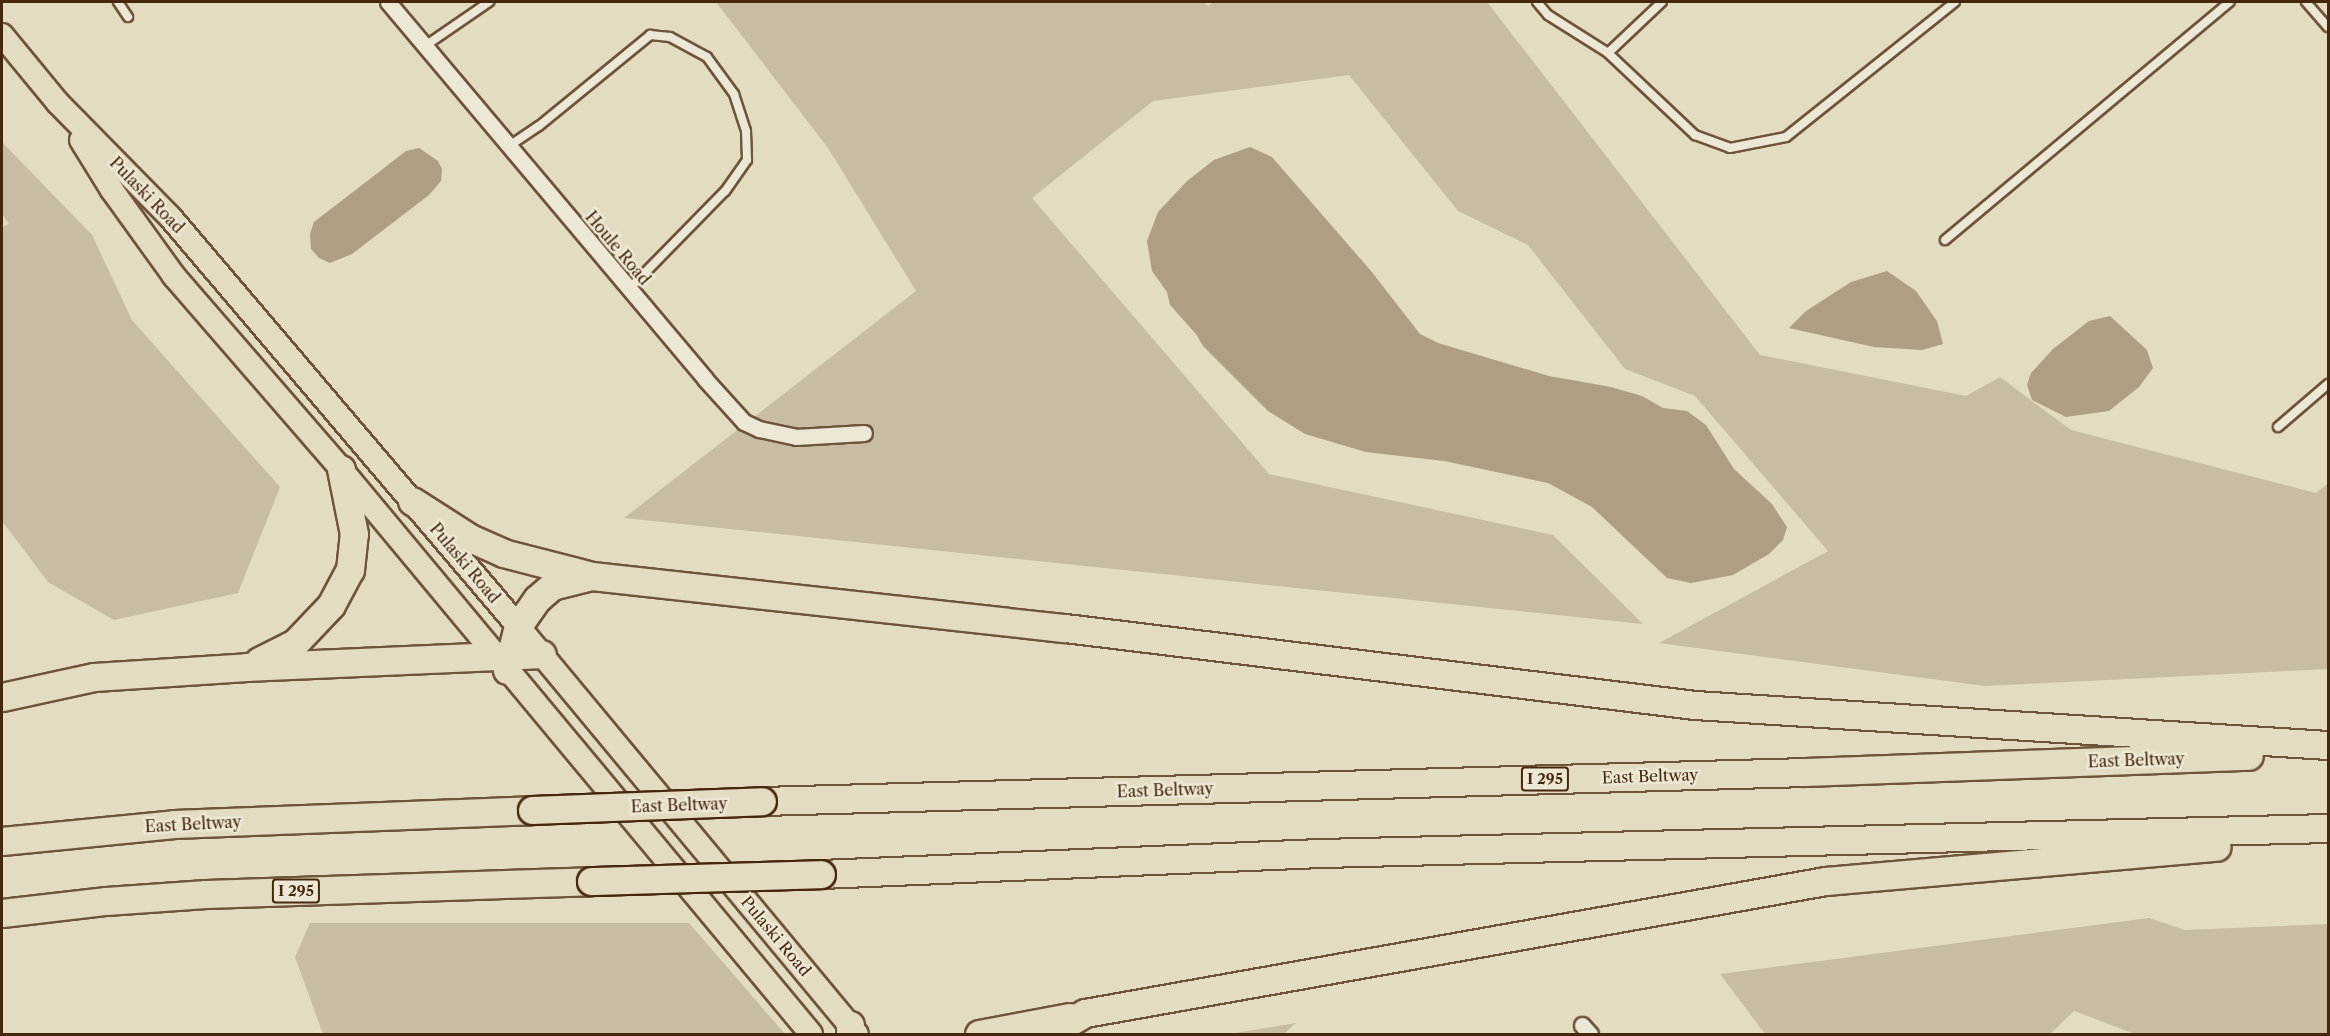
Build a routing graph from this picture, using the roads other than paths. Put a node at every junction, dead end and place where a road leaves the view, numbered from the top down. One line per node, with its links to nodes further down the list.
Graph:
1 (118, 2): 9 (lane)
2 (388, 2): 12 (street, Houle Road)
3 (489, 2): 12 (lane)
4 (1537, 2): 13 (lane)
5 (1662, 2): 13 (lane)
6 (1955, 2): 13 (lane)
7 (2230, 2): 16 (lane)
8 (2306, 2): 10 (lane)
9 (128, 17)
10 (2328, 27)
11 (2, 34): 14 (main road, Pulaski Road)
12 (425, 46): 15 (street, Houle Road)
13 (1608, 52)
14 (58, 104): 21 (main road, Pulaski Road); 22 (main road, Pulaski Road)
15 (509, 146): 17 (street, Houle Road); 17 (lane)
16 (1945, 240)
17 (629, 289): 20 (street, Houle Road)
18 (2328, 384): 19 (lane)
19 (2277, 428)
20 (864, 433)
21 (341, 469): 26 (main road, Pulaski Road); 27 (highway)
22 (412, 501): 23 (highway); 24 (main road, Pulaski Road)
23 (592, 576): 24 (highway); 29 (highway)
24 (518, 626): 25 (main road, Pulaski Road); 26 (highway)
25 (542, 654): 26 (highway); 36 (main road, Pulaski Road)
26 (505, 660): 27 (highway); 37 (main road, Pulaski Road)
27 (247, 667): 28 (highway)
28 (2, 697)
29 (2328, 745)
30 (2328, 753): 33 (highway, East Beltway / I 295, bridge)
31 (2328, 828): 34 (highway, I 295, bridge)
32 (2328, 840): 35 (highway)
33 (2, 841)
34 (2, 913)
35 (1085, 1013): 38 (highway); 39 (highway)
36 (853, 1032)
37 (811, 1035)
38 (979, 1035)
39 (1049, 1035)

